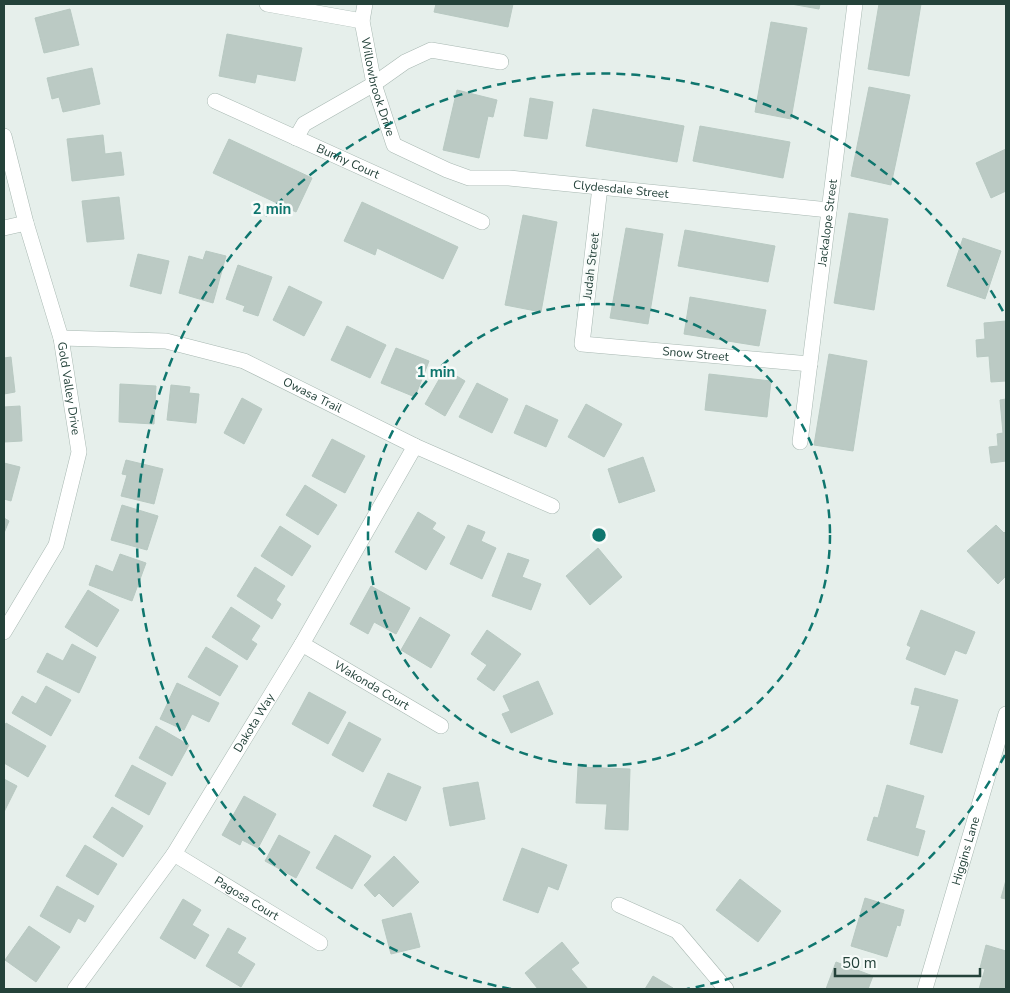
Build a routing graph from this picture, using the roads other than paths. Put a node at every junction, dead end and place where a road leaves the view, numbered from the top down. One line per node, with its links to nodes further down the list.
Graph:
1 (267, 4): 4 (street)
2 (366, 4): 4 (street, Willowbrook Drive)
3 (854, 4): 12 (street, Jackalope Street)
4 (362, 21): 6 (street, Willowbrook Drive)
5 (501, 62): 6 (street)
6 (374, 84): 9 (street); 10 (street, Willowbrook Drive)
7 (215, 101): 9 (street, Bunny Court)
8 (4, 136): 14 (street, Gold Valley Drive)
9 (296, 138): 13 (street, Bunny Court)
10 (416, 155): 11 (street, Clydesdale Street)
11 (600, 187): 12 (street, Clydesdale Street); 17 (street, Judah Street)
12 (829, 210): 18 (street, Jackalope Street)
13 (482, 222)
14 (26, 223): 15 (street); 16 (street, Gold Valley Drive)
15 (4, 228)
16 (61, 338): 20 (street, Owasa Trail); 22 (street, Gold Valley Drive)
17 (582, 344): 18 (street, Snow Street)
18 (810, 364): 19 (street, Jackalope Street)
19 (800, 442)
20 (415, 446): 21 (street, Owasa Trail); 23 (street, Dakota Way)
21 (552, 506)
22 (4, 632)
23 (302, 644): 25 (street, Wakonda Court); 26 (street, Dakota Way)
24 (1006, 714): 31 (street, Higgins Lane)
25 (441, 726)
26 (174, 854): 28 (street, Pagosa Court); 29 (street, Dakota Way)
27 (619, 905): 30 (street)
28 (320, 943)
29 (75, 989)
30 (726, 989)
31 (925, 989)

